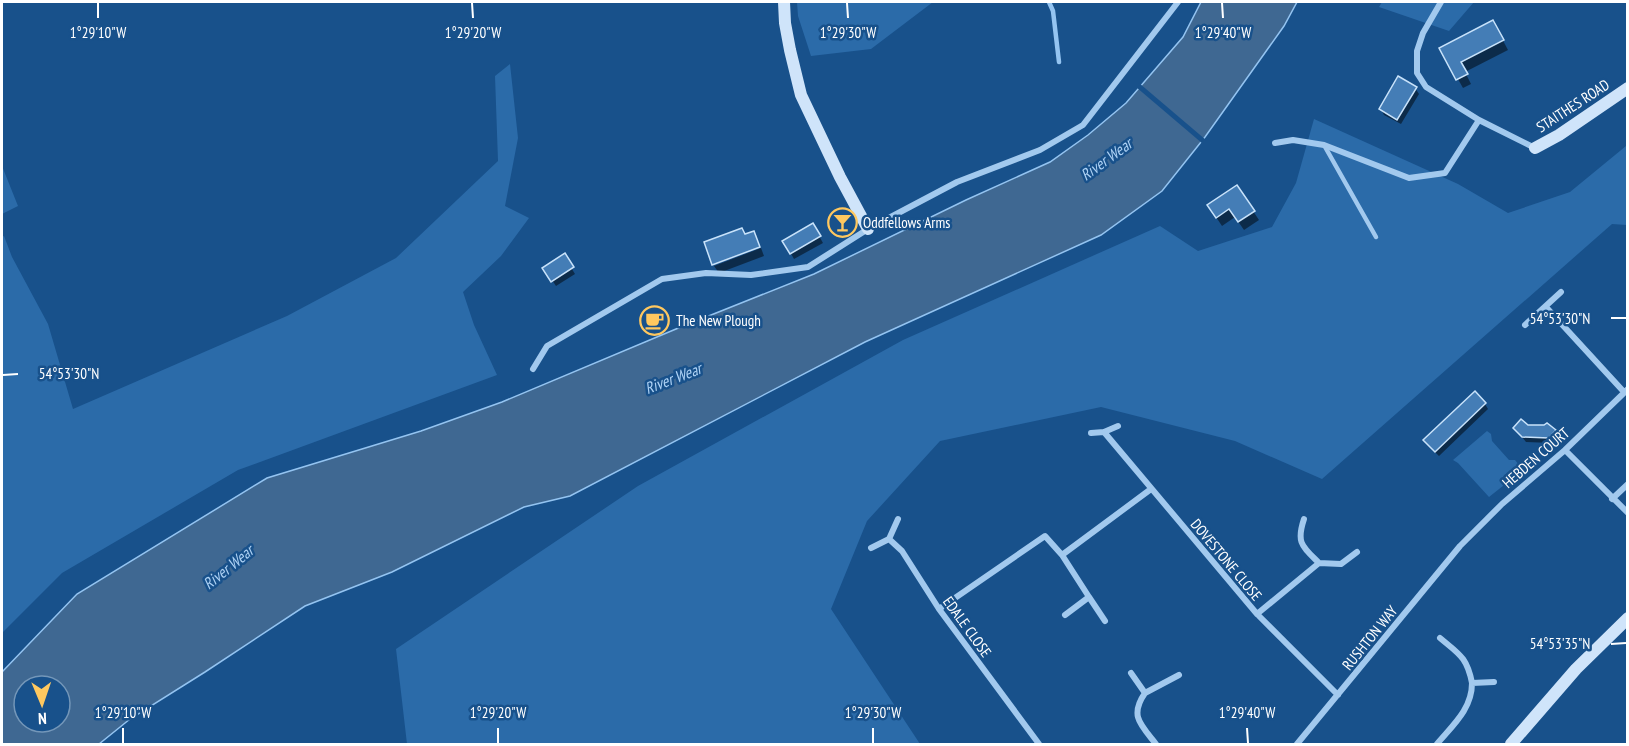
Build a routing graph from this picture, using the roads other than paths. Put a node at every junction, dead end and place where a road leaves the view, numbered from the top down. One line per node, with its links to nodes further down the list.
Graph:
1 (784, 2): 9 (street)
2 (1178, 2): 9 (street)
3 (1441, 2): 5 (street)
4 (1628, 88): 8 (street, STAITHES ROAD)
5 (1479, 120): 7 (street); 8 (street)
6 (1275, 143): 7 (street)
7 (1324, 145): 10 (lane)
8 (1535, 148)
9 (868, 229): 14 (street)
10 (1376, 237)
11 (1561, 292): 12 (street)
12 (1546, 306): 13 (street); 15 (street)
13 (1525, 326)
14 (533, 369)
15 (1626, 391): 19 (street, HEBDEN COURT)
16 (1118, 426): 17 (street)
17 (1104, 432): 18 (street); 21 (street, DOVESTONE CLOSE)
18 (1091, 433)
19 (1565, 450): 22 (street); 27 (street, HEBDEN COURT)
20 (1628, 484): 22 (street)
21 (1151, 489): 30 (street); 34 (street, DOVESTONE CLOSE)
22 (1612, 499): 23 (street)
23 (1628, 513)
24 (898, 519): 26 (street)
25 (1304, 519): 31 (street)
26 (889, 538): 28 (street); 33 (street, EDALE CLOSE)
27 (1460, 546): 44 (street, RUSHTON WAY)
28 (871, 549)
29 (1357, 552): 31 (street)
30 (1062, 555): 32 (street); 33 (street)
31 (1319, 563): 34 (street)
32 (1089, 597): 35 (street); 37 (street)
33 (939, 609): 45 (street, EDALE CLOSE)
34 (1257, 614): 44 (street, DOVESTONE CLOSE)
35 (1065, 615)
36 (1628, 618): 49 (street)
37 (1105, 621)
38 (1440, 638): 42 (street)
39 (1131, 673): 43 (street)
40 (1179, 675): 43 (street)
41 (1494, 682): 42 (street)
42 (1472, 683): 48 (street)
43 (1145, 693): 46 (street)
44 (1338, 695): 47 (street, RUSHTON WAY)
45 (1039, 744)
46 (1156, 744)
47 (1297, 744)
48 (1437, 744)
49 (1511, 744)

